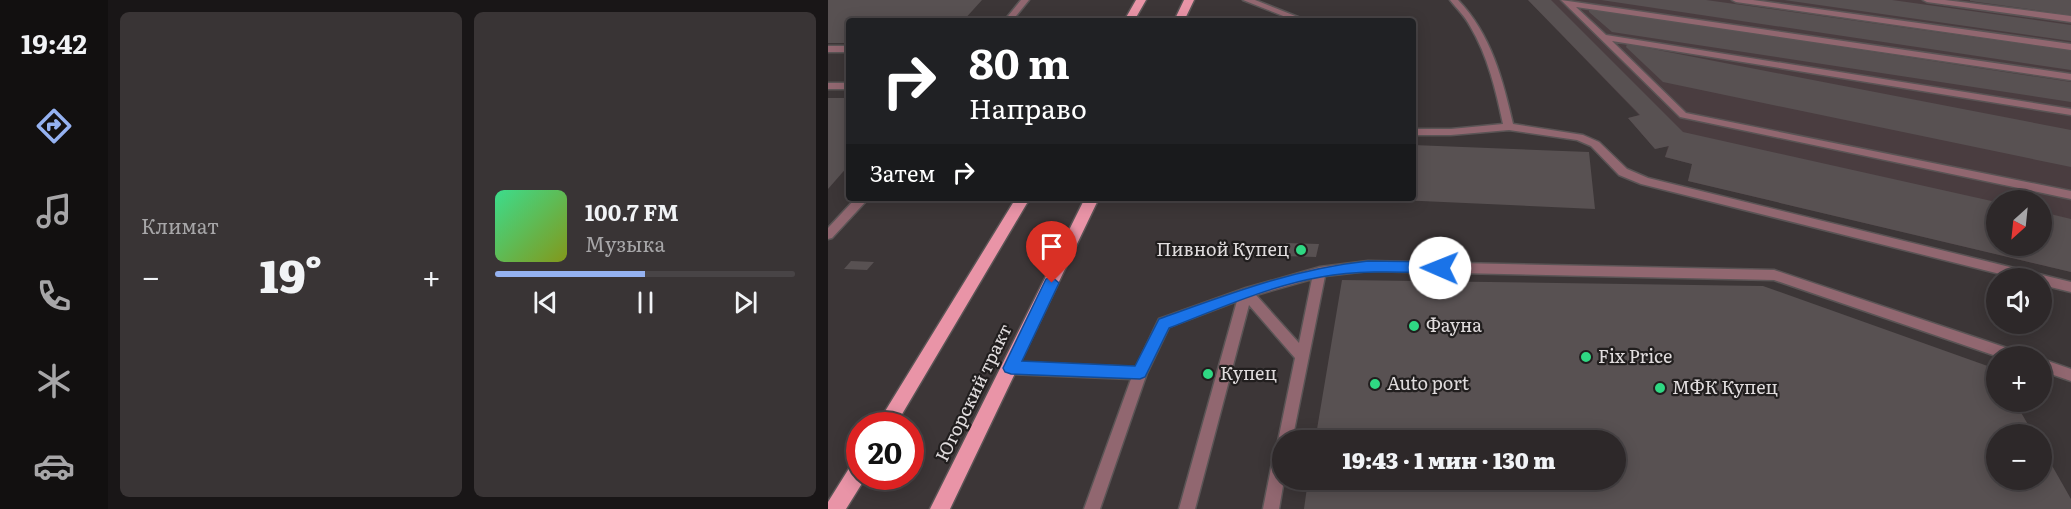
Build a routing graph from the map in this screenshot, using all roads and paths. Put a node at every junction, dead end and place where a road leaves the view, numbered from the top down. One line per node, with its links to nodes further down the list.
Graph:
1 (1025, 0): 9 (lane)
2 (1141, 0): 10 (main road)
3 (1189, 0): 11 (main road)
4 (1247, 0): 12 (lane)
5 (1454, 0): 22 (lane)
6 (1736, 0): 15 (lane)
7 (1927, 0): 13 (lane)
8 (1567, 2): 14 (lane); 18 (lane)
9 (1010, 18)
10 (1131, 18)
11 (1180, 18)
12 (1297, 18)
13 (2071, 19)
14 (1603, 37): 21 (lane); 24 (lane)
15 (2071, 47)
16 (828, 49): 17 (lane)
17 (846, 49)
18 (2071, 77)
19 (828, 86): 20 (lane)
20 (846, 86)
21 (2071, 112)
22 (1509, 128): 23 (lane); 30 (lane)
23 (1416, 132)
24 (2071, 195)
25 (859, 201): 28 (lane)
26 (1021, 201): 41 (main road)
27 (1091, 201): 37 (main road, Югорский тракт)
28 (834, 222): 29 (lane)
29 (828, 235)
30 (1996, 268)
31 (1320, 272): 34 (lane); 35 (lane); 36 (lane)
32 (2052, 282): 33 (lane)
33 (2071, 287)
34 (1246, 293): 36 (lane); 39 (lane); 48 (lane)
35 (1986, 347)
36 (1302, 356): 42 (lane)
37 (1011, 368): 39 (lane); 46 (main road, Югорский тракт)
38 (2052, 368): 40 (lane)
39 (1140, 373): 47 (lane)
40 (2071, 375)
41 (893, 412)
42 (1287, 430)
43 (847, 490): 45 (main road)
44 (1275, 490): 49 (lane)
45 (835, 509)
46 (940, 509)
47 (1092, 509)
48 (1187, 509)
49 (1271, 509)

